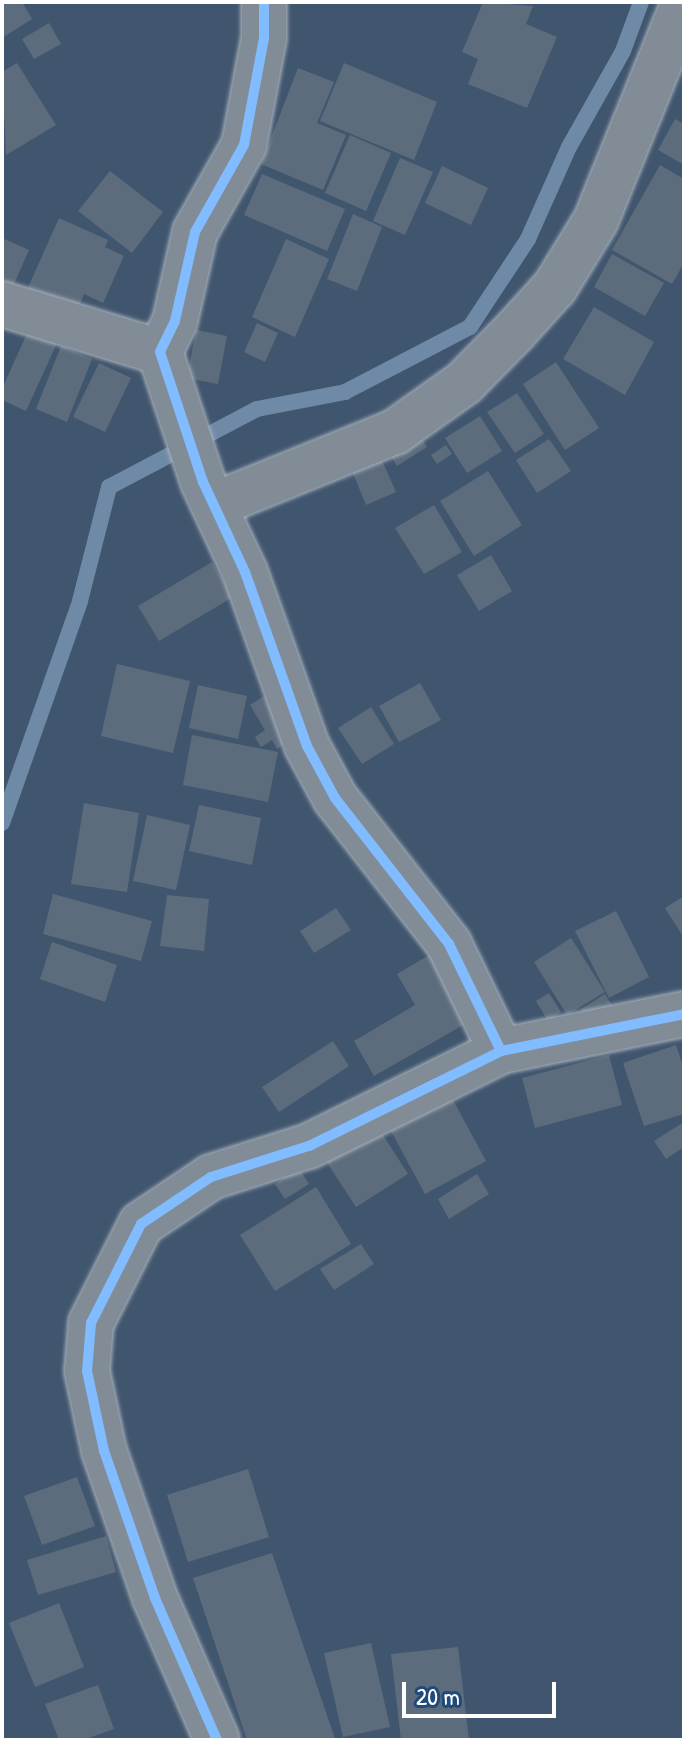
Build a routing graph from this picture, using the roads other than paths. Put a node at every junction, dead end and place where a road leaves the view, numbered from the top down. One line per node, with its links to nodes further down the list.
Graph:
1 (264, 2): 4 (street)
2 (684, 2): 5 (street)
3 (2, 304): 4 (street)
4 (165, 364): 5 (street)
5 (208, 493): 7 (street)
6 (684, 1014): 7 (street)
7 (501, 1051): 8 (street)
8 (217, 1740)

